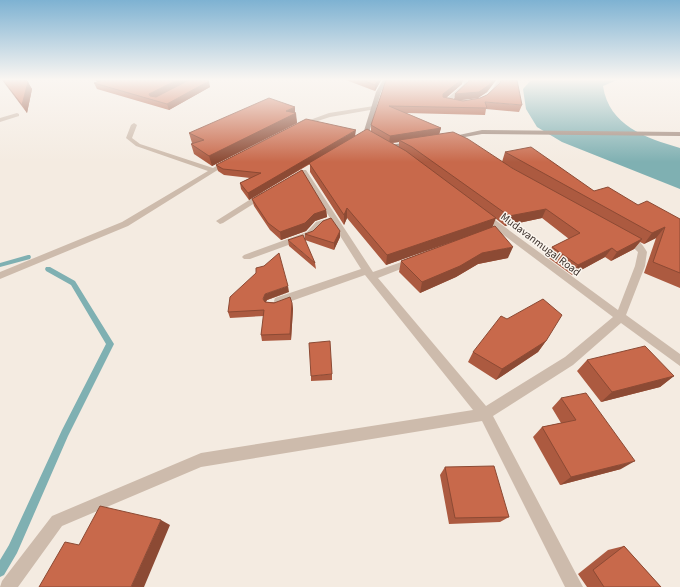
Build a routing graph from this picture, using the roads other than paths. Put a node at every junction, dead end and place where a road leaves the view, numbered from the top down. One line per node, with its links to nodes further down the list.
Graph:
1 (374, 108): 5 (street); 11 (street)
2 (17, 115): 3 (street)
3 (0, 120)
4 (134, 125): 14 (street)
5 (290, 130)
6 (680, 134): 7 (street)
7 (456, 136): 8 (street); 10 (street)
8 (441, 139)
9 (418, 142): 11 (street)
10 (469, 145)
11 (388, 147): 12 (street)
12 (401, 154)
13 (234, 159): 14 (street)
14 (213, 170): 26 (street)
15 (304, 171): 18 (street)
16 (272, 190): 19 (street)
17 (476, 210): 20 (street, Mudavanmugal Road)
18 (334, 219): 23 (street); 25 (street)
19 (220, 221)
20 (501, 229): 21 (street); 28 (street, Mudavanmugal Road)
21 (491, 233)
22 (618, 233): 28 (street)
23 (247, 257)
24 (424, 257): 25 (street)
25 (369, 274): 27 (street); 30 (street)
26 (0, 276)
27 (272, 304)
28 (620, 318): 29 (street, Mudavanmugal Road); 30 (street)
29 (680, 362)
30 (485, 414): 31 (street); 32 (street)
31 (8, 587)
32 (574, 587)

